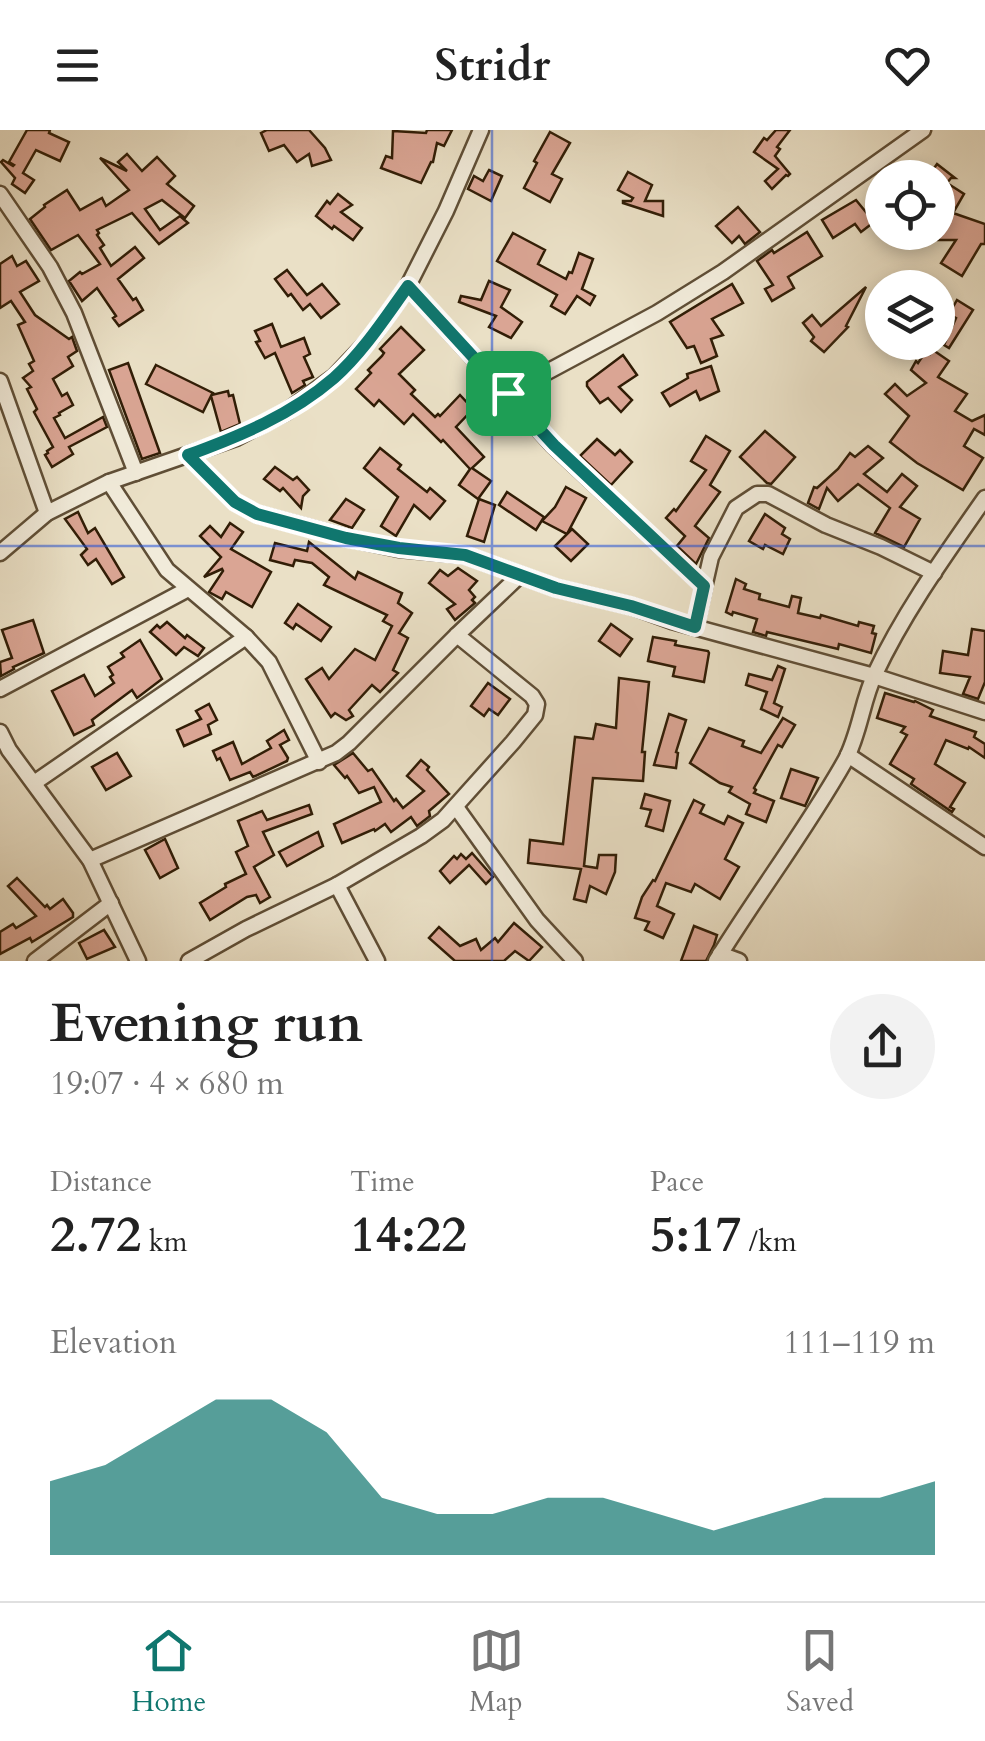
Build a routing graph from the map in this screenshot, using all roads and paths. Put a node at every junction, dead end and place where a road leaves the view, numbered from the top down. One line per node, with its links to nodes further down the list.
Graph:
1 (480, 130): 4 (street)
2 (923, 130): 6 (street)
3 (0, 194): 8 (street)
4 (408, 286): 6 (street); 7 (street)
5 (0, 381): 11 (street)
6 (508, 393): 15 (street)
7 (188, 455): 8 (street); 14 (street)
8 (136, 473): 9 (street)
9 (109, 482): 11 (street); 16 (street)
10 (985, 498): 13 (street)
11 (47, 513): 12 (street)
12 (0, 553)
13 (934, 573): 15 (street); 20 (street)
14 (519, 576): 17 (street); 18 (street)
15 (704, 586): 17 (street)
16 (188, 588): 19 (street); 21 (street)
17 (695, 627): 20 (street)
18 (457, 636): 25 (street); 27 (street)
19 (246, 637): 25 (street); 26 (street)
20 (874, 676): 22 (street); 24 (street)
21 (0, 688)
22 (985, 712)
23 (0, 732): 26 (street)
24 (848, 755): 28 (street); 32 (street)
25 (318, 762): 29 (street)
26 (34, 783): 29 (street)
27 (456, 807): 30 (street); 37 (street)
28 (985, 847)
29 (90, 860): 31 (street)
30 (337, 885): 35 (street); 36 (street)
31 (111, 903): 33 (street); 34 (street)
32 (718, 958): 38 (street)
33 (35, 961)
34 (138, 961)
35 (189, 961)
36 (377, 961)
37 (575, 961)
38 (738, 961)

